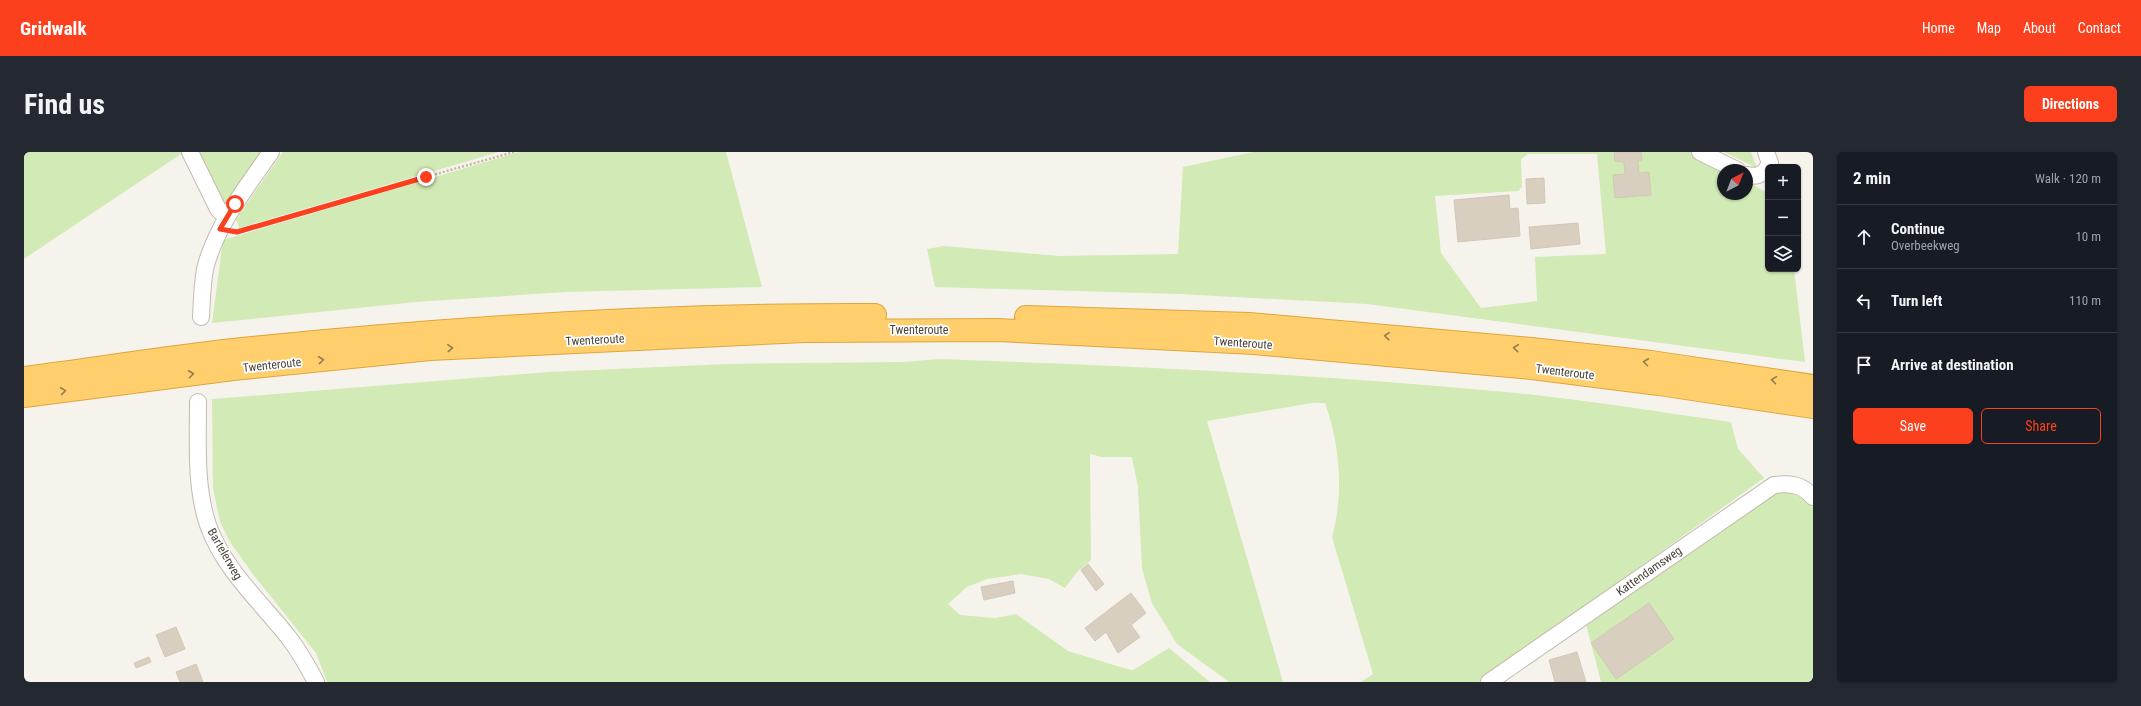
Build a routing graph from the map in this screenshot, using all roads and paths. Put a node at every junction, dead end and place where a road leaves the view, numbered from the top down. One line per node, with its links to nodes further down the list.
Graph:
1 (190, 152): 8 (street)
2 (271, 152): 8 (street)
3 (514, 152): 8 (path)
4 (1700, 152): 6 (street)
5 (1766, 152): 7 (street)
6 (1724, 164)
7 (1753, 176)
8 (223, 223): 9 (street)
9 (201, 316)
10 (24, 378): 11 (highway, Twenteroute, one-way to 10)
11 (1813, 386)
12 (24, 396): 14 (highway, Twenteroute, one-way to 14)
13 (198, 402): 16 (street, Bartelerweg)
14 (1813, 407)
15 (1813, 497): 17 (street, Kattendamsweg)
16 (316, 682)
17 (1488, 682)

